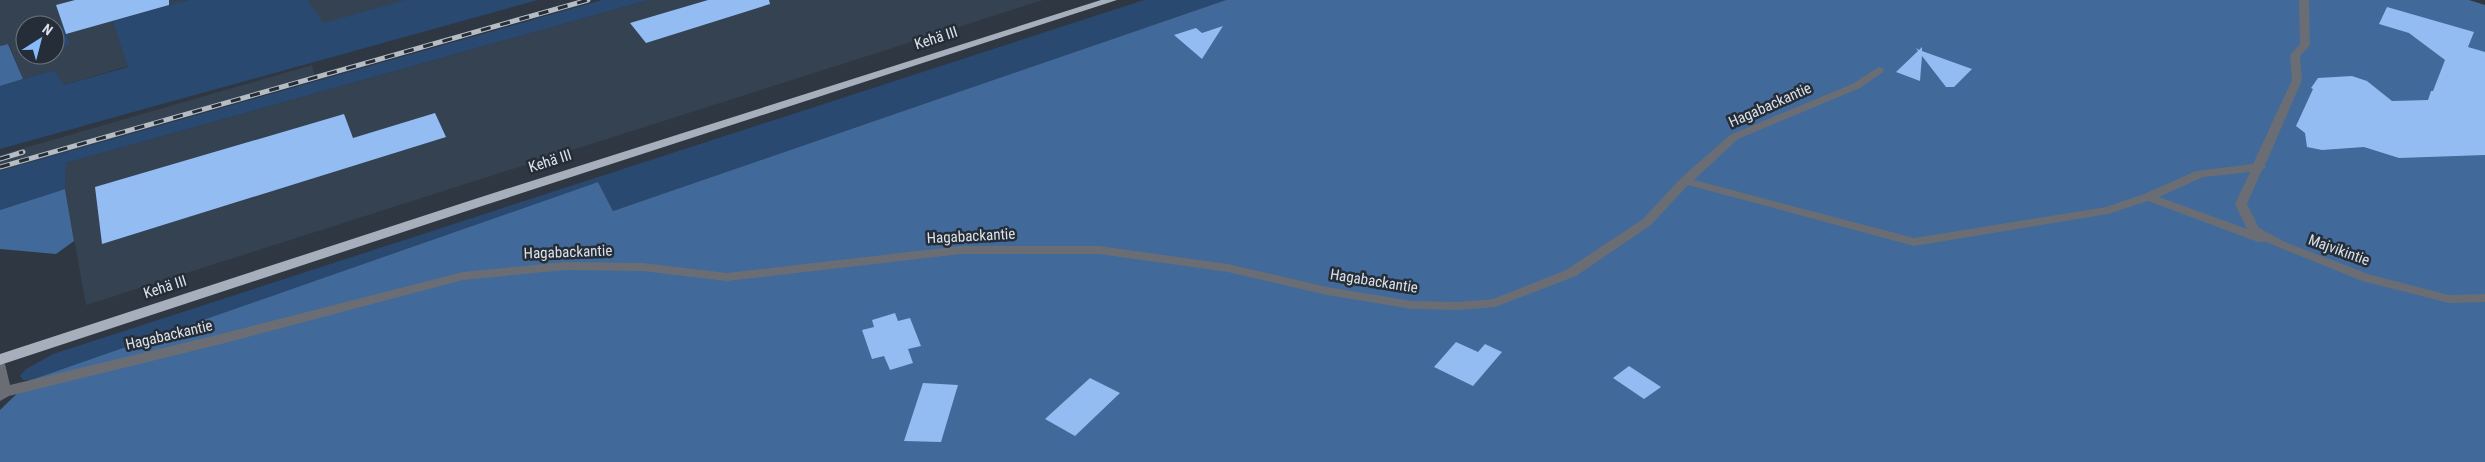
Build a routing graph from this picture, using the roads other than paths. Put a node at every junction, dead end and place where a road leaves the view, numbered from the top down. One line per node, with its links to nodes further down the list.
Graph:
1 (1112, 0): 9 (highway, Kehä III)
2 (2304, 0): 4 (street)
3 (1879, 70): 5 (street, Hagabackantie)
4 (2260, 167): 6 (street); 7 (street, Majvikintie)
5 (1685, 181): 6 (street); 11 (street, Hagabackantie)
6 (2148, 197): 7 (street)
7 (2280, 245): 8 (street, Majvikintie)
8 (2485, 298)
9 (0, 360)
10 (0, 367): 11 (street)
11 (2, 394)

